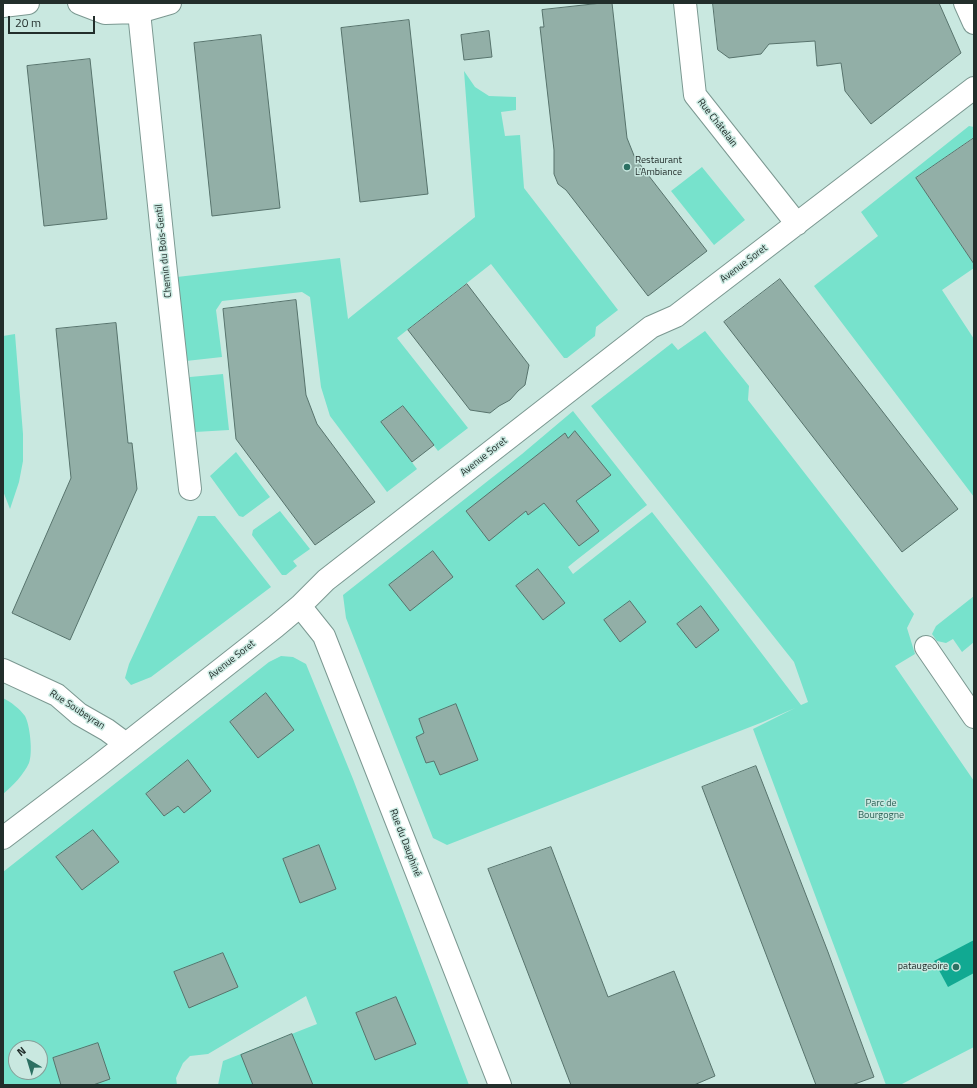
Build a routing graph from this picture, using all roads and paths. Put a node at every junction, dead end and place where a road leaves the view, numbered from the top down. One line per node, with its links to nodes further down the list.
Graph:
1 (28, 3): 6 (street)
2 (79, 3): 7 (street)
3 (170, 3): 7 (street)
4 (684, 3): 10 (street, Rue Châtelain)
5 (965, 3): 8 (street)
6 (3, 6)
7 (139, 12): 11 (street, Chemin du Bois-Gentil)
8 (974, 23)
9 (974, 88): 10 (street, Avenue Soret)
10 (797, 224): 12 (street, Avenue Soret)
11 (190, 489)
12 (300, 606): 16 (street, Avenue Soret); 18 (street, Rue du Dauphiné)
13 (926, 647): 15 (street)
14 (3, 670): 16 (street, Rue Soubeyran)
15 (974, 717)
16 (126, 744): 17 (street, Avenue Soret)
17 (3, 838)
18 (500, 1085)

